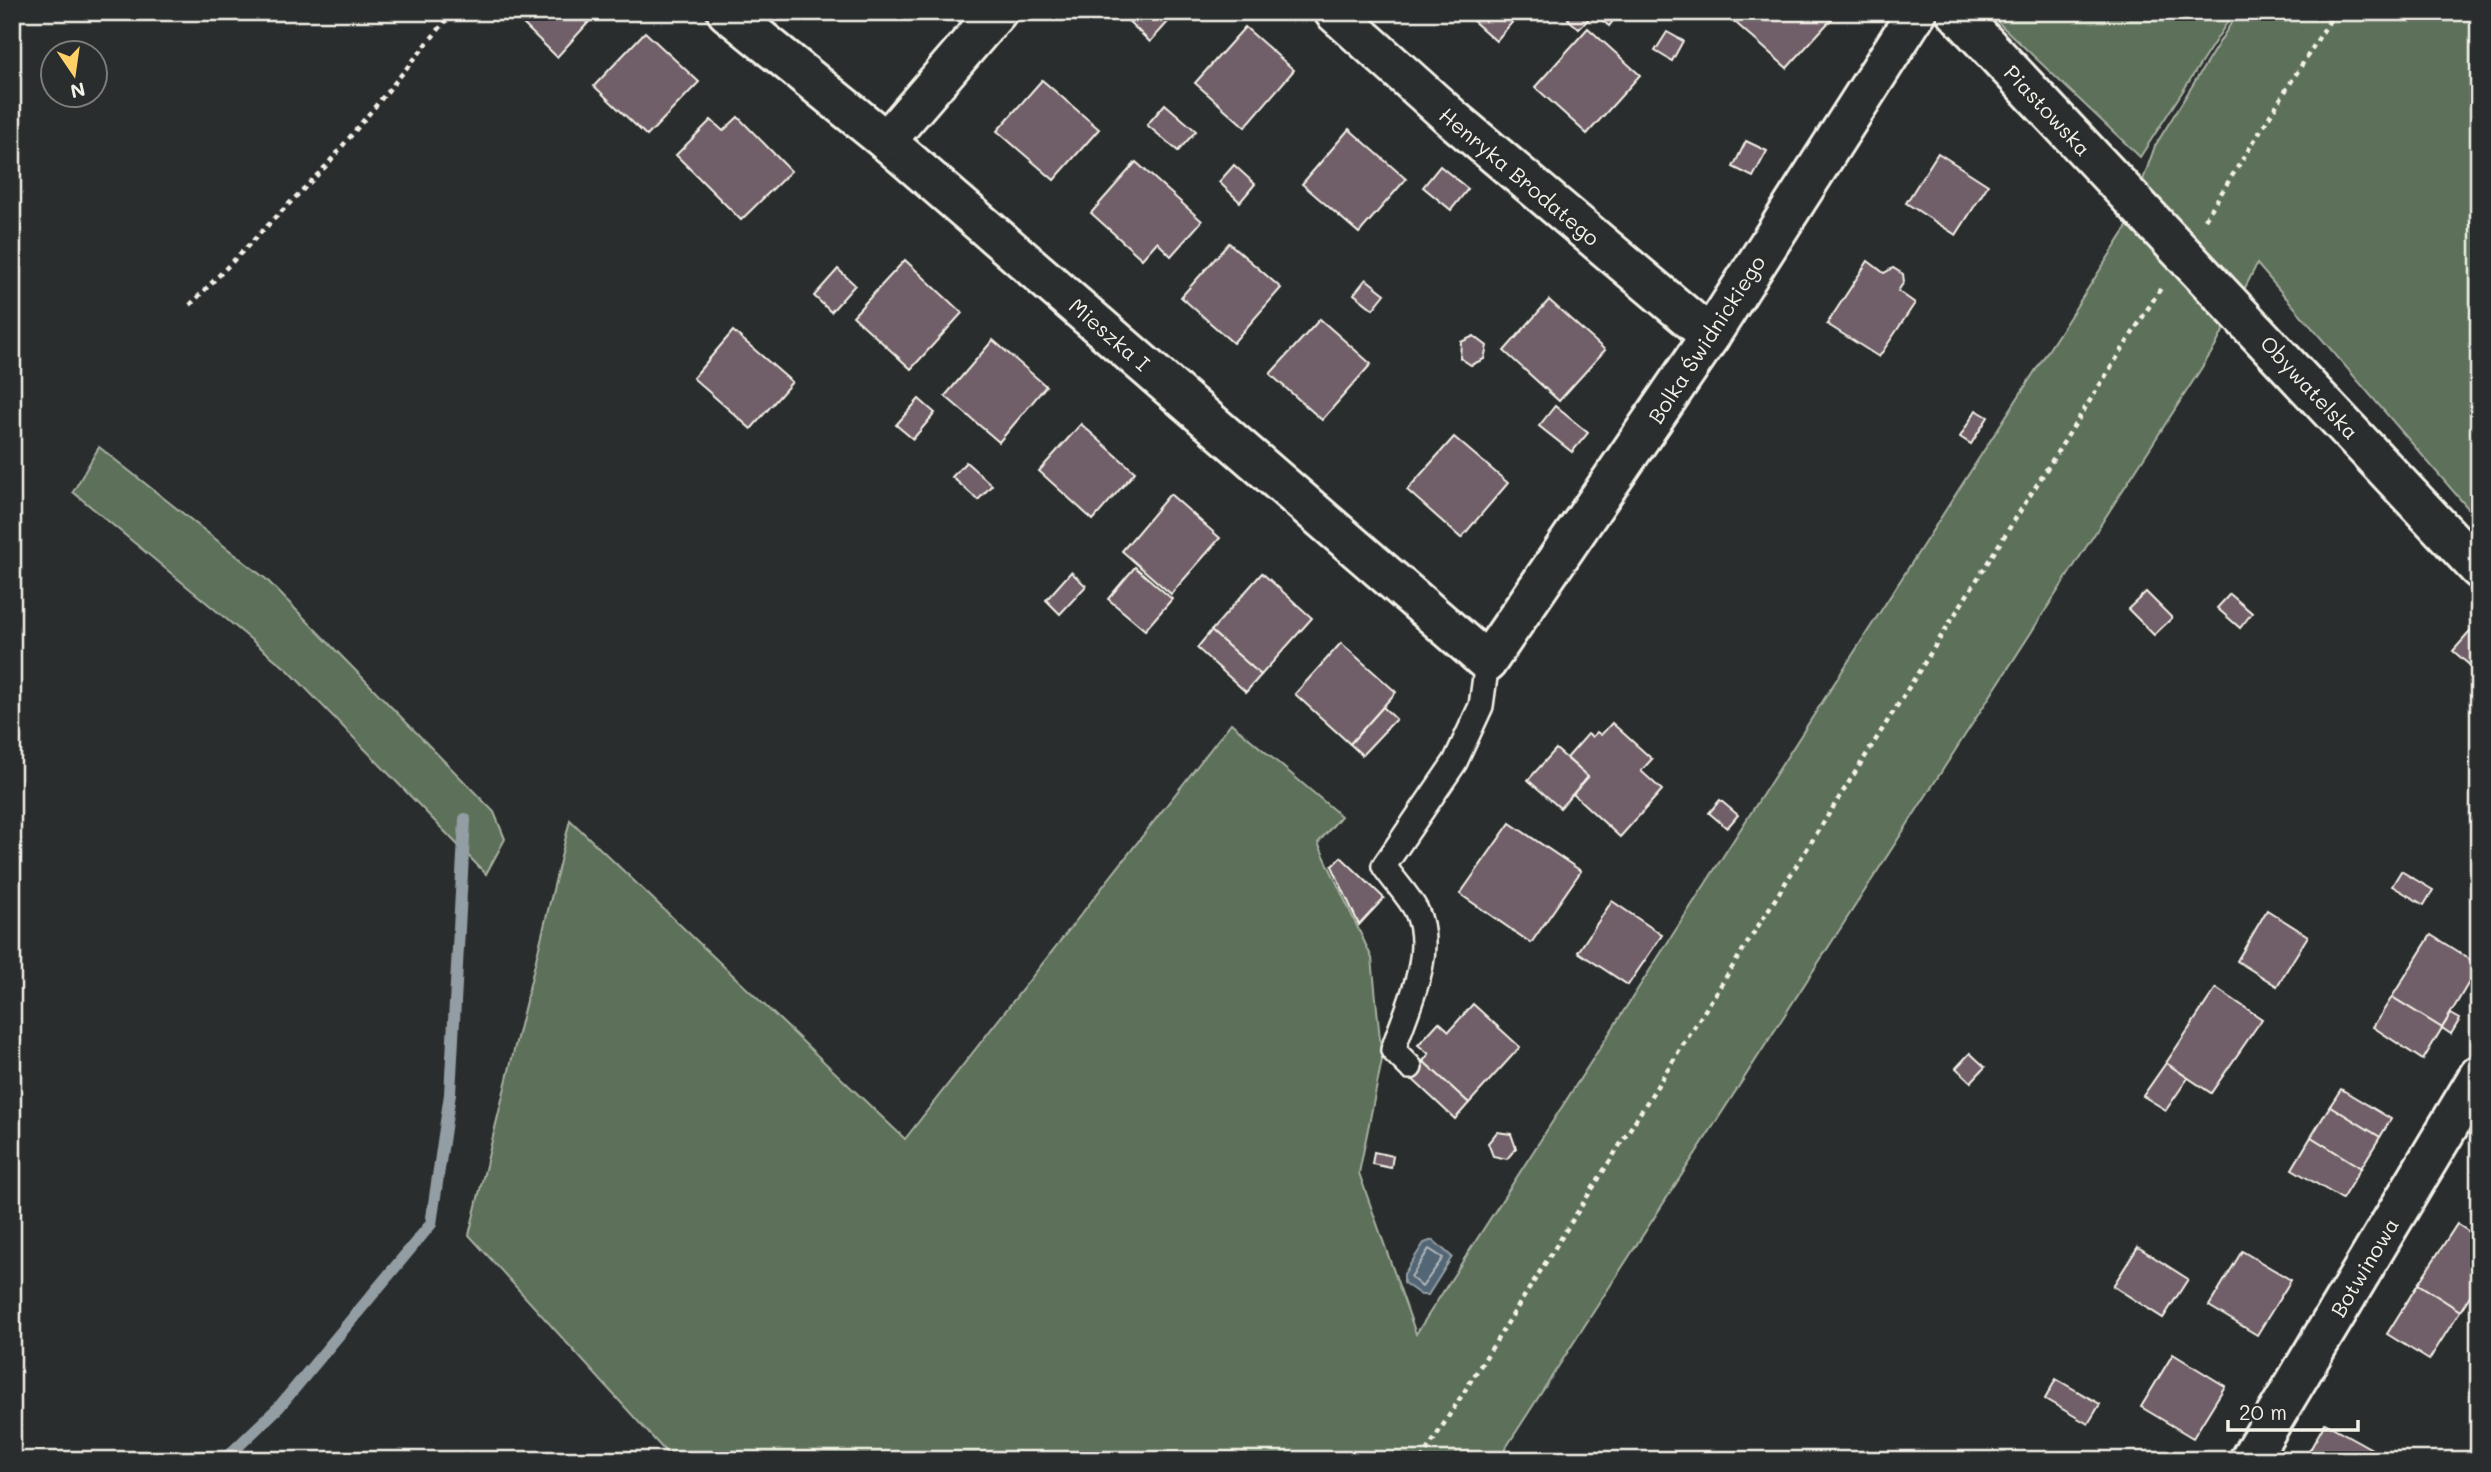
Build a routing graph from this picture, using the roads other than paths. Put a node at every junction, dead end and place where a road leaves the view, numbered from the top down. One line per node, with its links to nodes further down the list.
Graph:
1 (727, 12): 6 (street, Mieszka I)
2 (997, 12): 6 (street)
3 (1334, 12): 8 (street, Henryka Brodatego)
4 (1917, 12): 8 (street, Bolka Świdnickiego)
5 (1956, 12): 7 (street, Piastowska)
6 (886, 141): 10 (street, Mieszka I)
7 (2140, 207): 9 (street, Obywatelska)
8 (1710, 336): 10 (street, Bolka Świdnickiego)
9 (2479, 569)
10 (1488, 662): 11 (lane)
11 (1410, 1067)
12 (2479, 1075): 13 (street, Botwinowa)
13 (2249, 1460)

